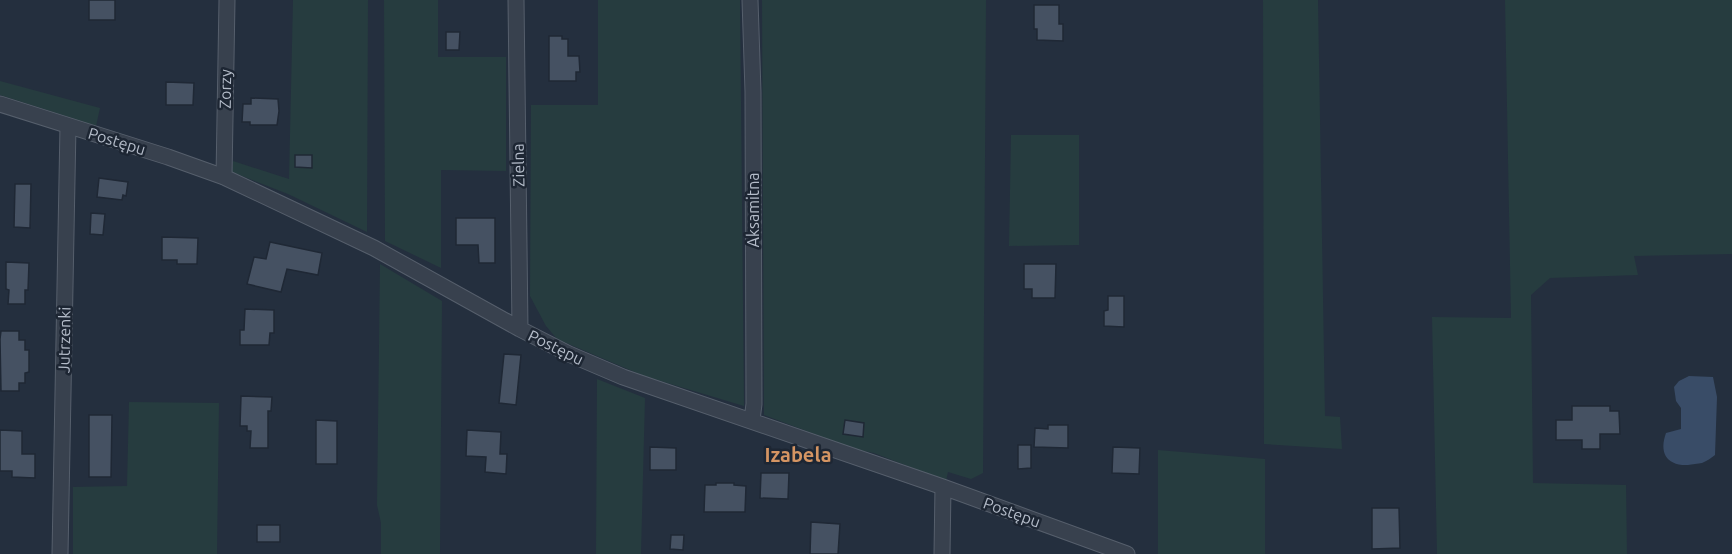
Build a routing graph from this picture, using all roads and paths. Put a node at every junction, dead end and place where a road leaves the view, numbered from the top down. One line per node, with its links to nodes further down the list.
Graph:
1 (226, 0): 6 (street, Zorzy)
2 (516, 0): 7 (street, Zielna)
3 (750, 0): 8 (street, Aksamitna)
4 (0, 104): 5 (street, Postępu)
5 (68, 126): 6 (street, Postępu); 11 (street, Jutrzenki)
6 (224, 177): 7 (street, Postępu)
7 (520, 329): 8 (street, Postępu)
8 (752, 420): 9 (street, Postępu)
9 (944, 487): 10 (street, Postępu); 12 (street)
10 (1093, 548): 13 (street, Postępu)
11 (60, 554)
12 (942, 554)
13 (1127, 554)

